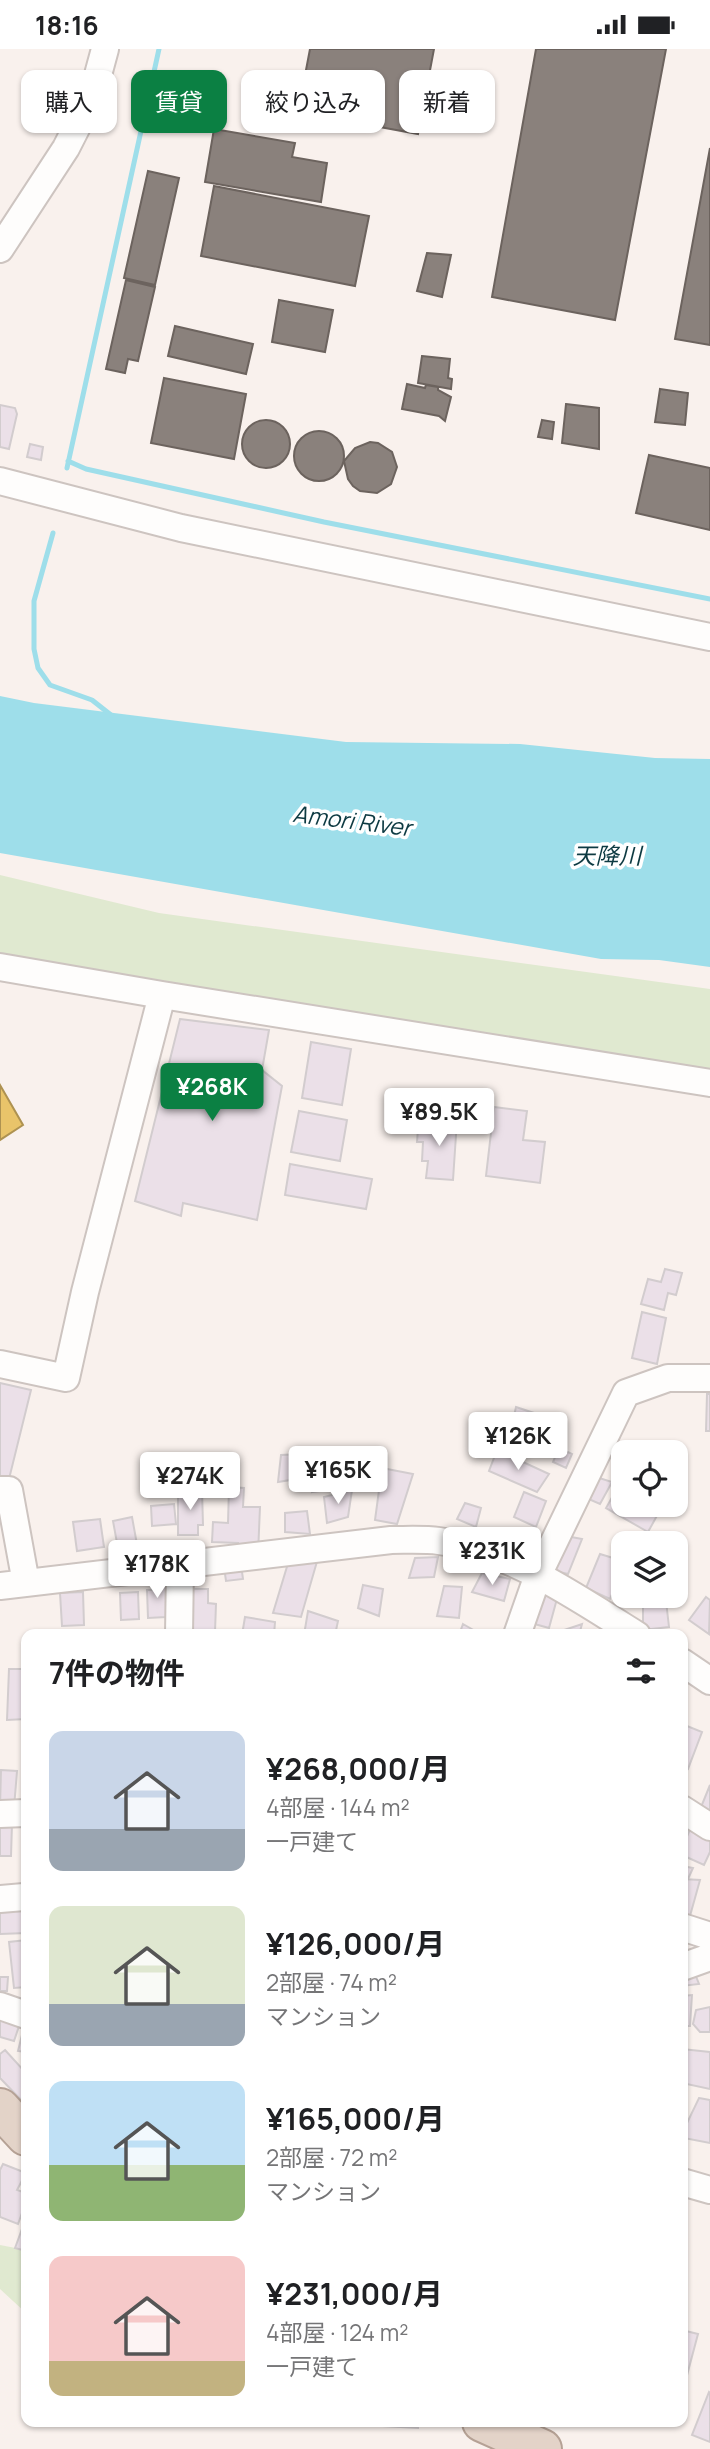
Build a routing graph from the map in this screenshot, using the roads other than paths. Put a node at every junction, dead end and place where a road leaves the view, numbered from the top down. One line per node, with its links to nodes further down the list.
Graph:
1 (105, 49): 2 (street)
2 (0, 249)
3 (0, 481): 4 (street)
4 (710, 637)
5 (0, 967): 6 (street)
6 (162, 995): 7 (street); 8 (street)
7 (710, 1083)
8 (0, 1364)
9 (710, 1378): 12 (street)
10 (0, 1490): 13 (street)
11 (180, 1565): 12 (street); 13 (street); 15 (street)
12 (538, 1575): 16 (street); 17 (street)
13 (26, 1583): 14 (street)
14 (0, 1586)
15 (179, 1629)
16 (519, 1629)
17 (627, 1629)
18 (688, 1666): 19 (street)
19 (710, 1681)
20 (21, 1813): 22 (street)
21 (688, 1813): 23 (street)
22 (0, 1814)
23 (710, 1827)
24 (688, 1929): 25 (street)
25 (710, 1936)
26 (710, 1957): 27 (street)
27 (688, 1965)
28 (0, 2006): 29 (street)
29 (21, 2013)
30 (0, 2108): 31 (highway)
31 (21, 2131)
32 (688, 2184): 33 (street)
33 (710, 2190)
34 (489, 2433): 35 (highway)
35 (542, 2449)

